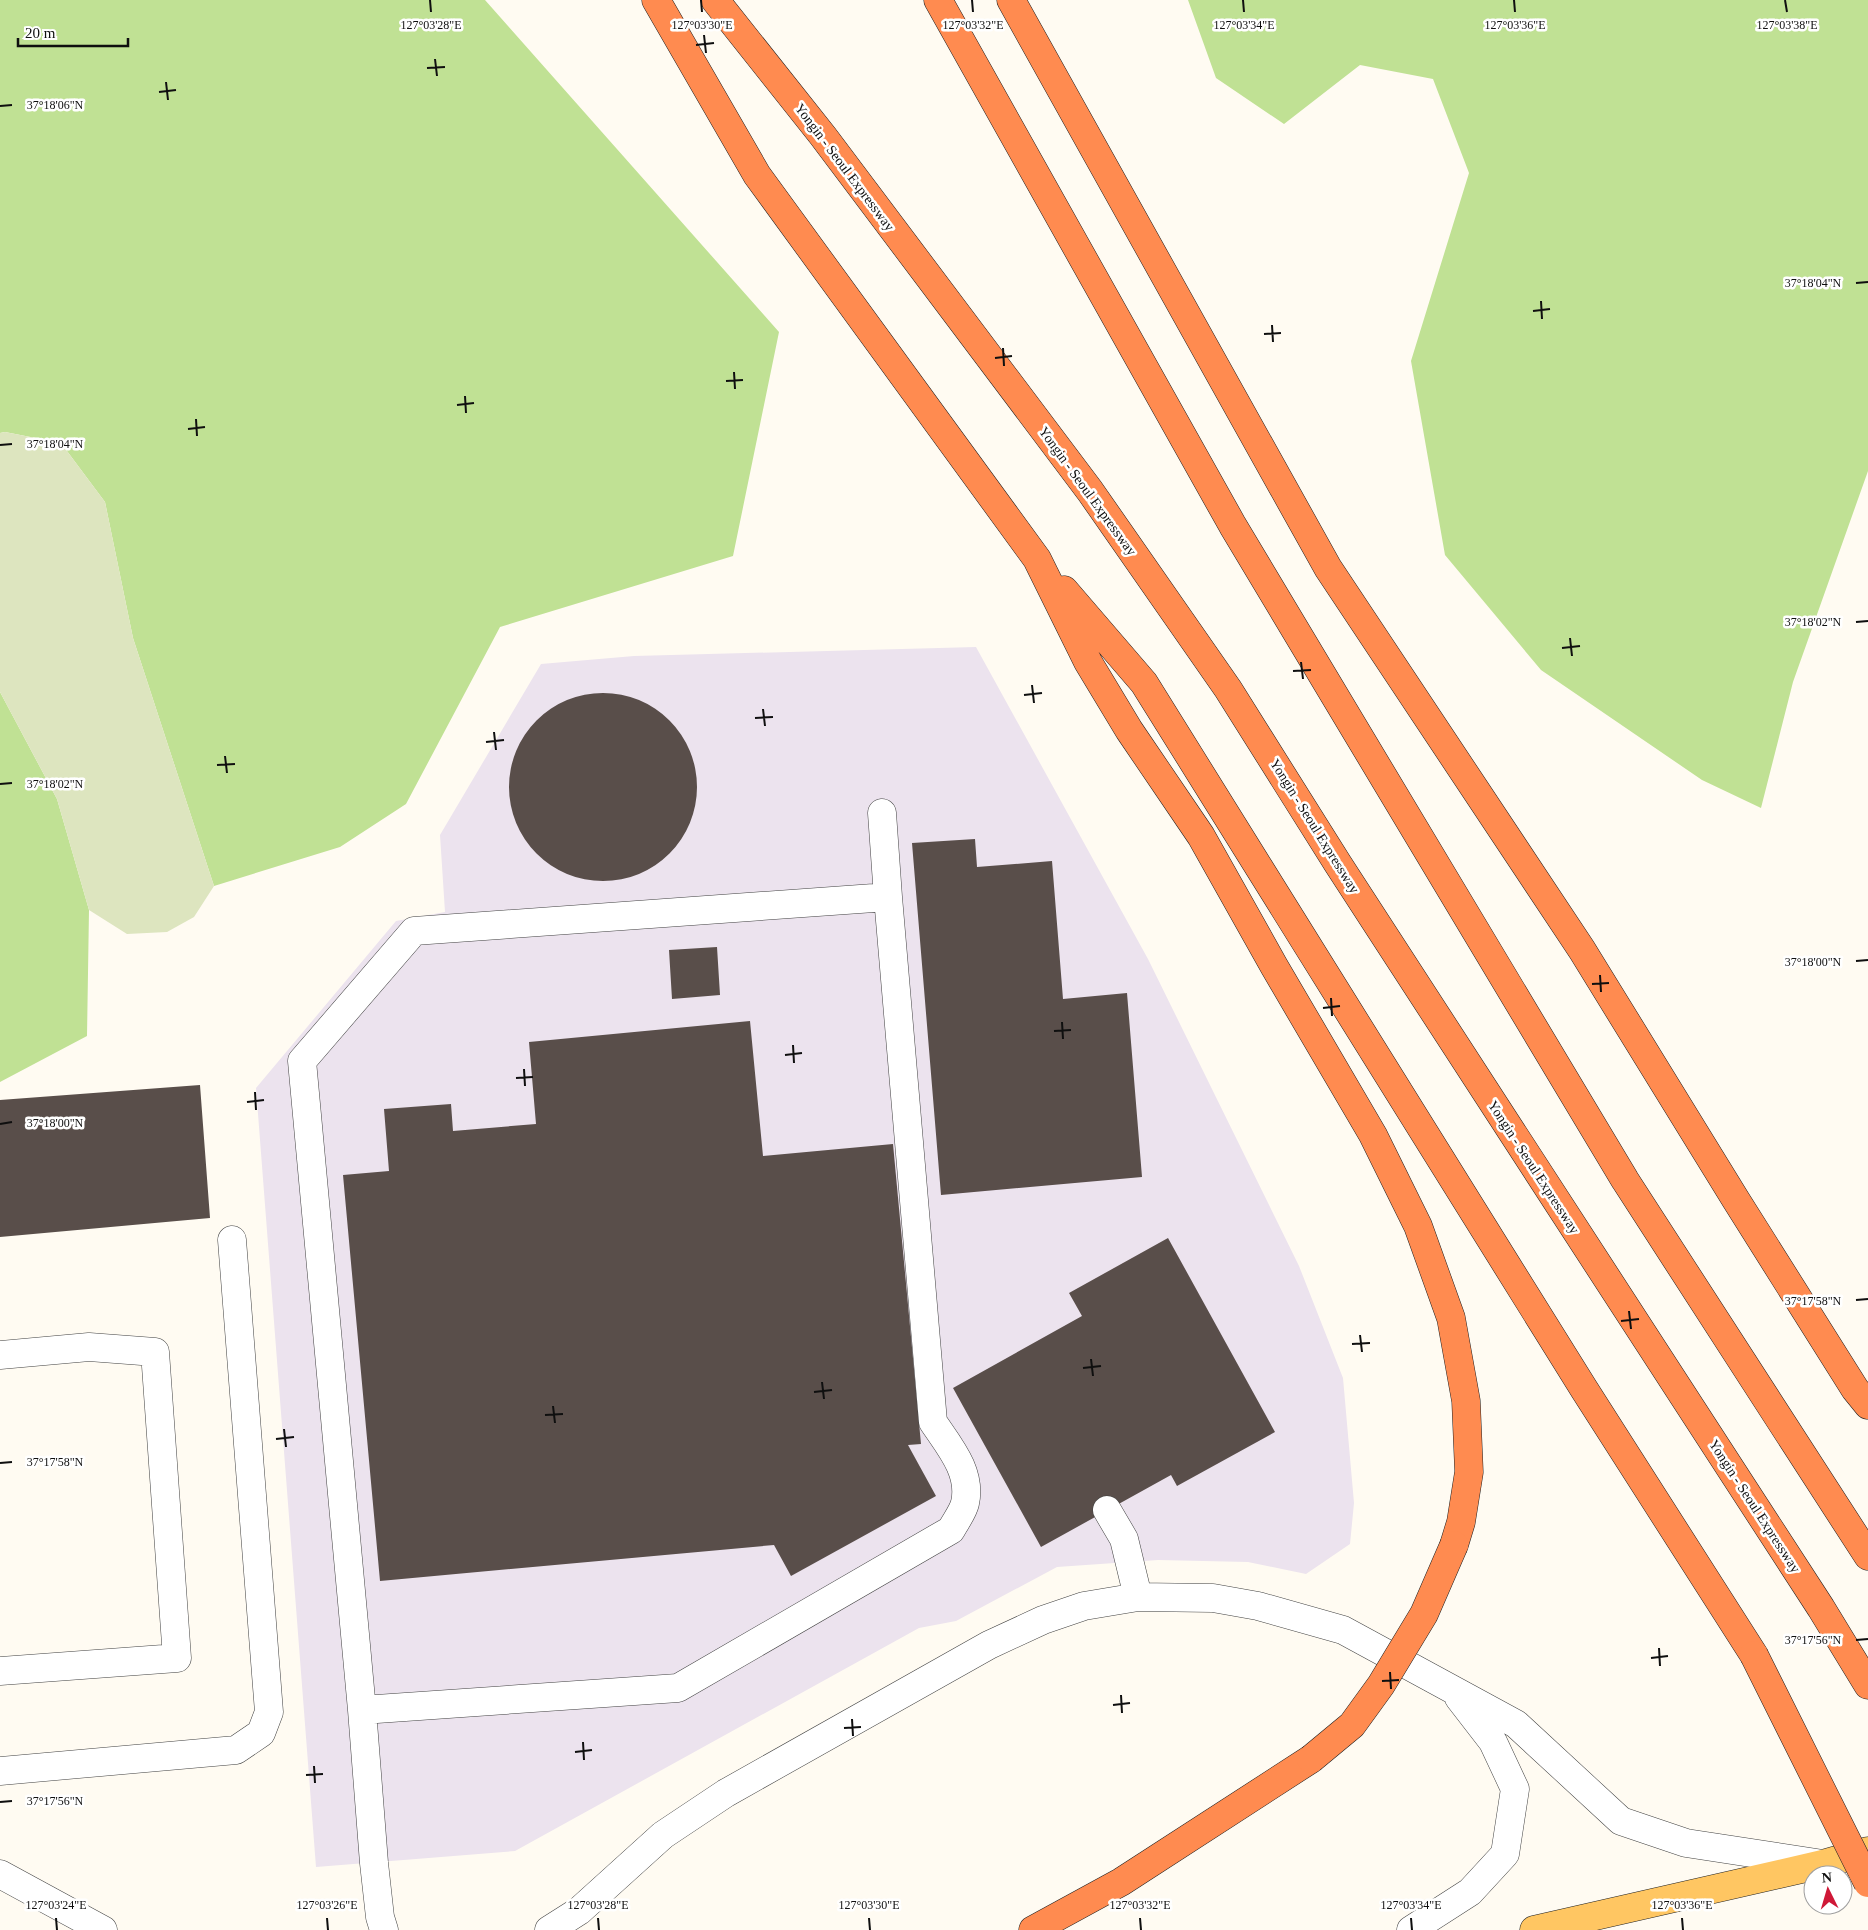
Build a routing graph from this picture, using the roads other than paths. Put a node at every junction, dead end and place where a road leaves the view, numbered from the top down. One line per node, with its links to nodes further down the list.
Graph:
1 (656, 0): 5 (highway)
2 (715, 0): 15 (highway, Yongin - Seoul Expressway)
3 (938, 0): 12 (highway)
4 (1011, 0): 10 (highway)
5 (1037, 559): 22 (highway, bridge); 26 (highway, bridge)
6 (882, 812): 7 (lane)
7 (888, 897): 17 (lane); 17 (lane)
8 (232, 1240): 18 (lane)
9 (0, 1355): 14 (lane)
10 (1868, 1405)
11 (1107, 1510): 13 (lane)
12 (1868, 1556)
13 (1138, 1597): 16 (lane); 25 (lane)
14 (0, 1671)
15 (1868, 1685)
16 (1451, 1689): 20 (lane); 27 (lane)
17 (362, 1710): 24 (lane)
18 (0, 1771)
19 (1868, 1852): 20 (main road)
20 (1823, 1864): 28 (main road)
21 (0, 1874): 23 (lane)
22 (1868, 1883)
23 (103, 1930)
24 (384, 1930)
25 (549, 1930)
26 (1033, 1930)
27 (1411, 1930)
28 (1534, 1930)

